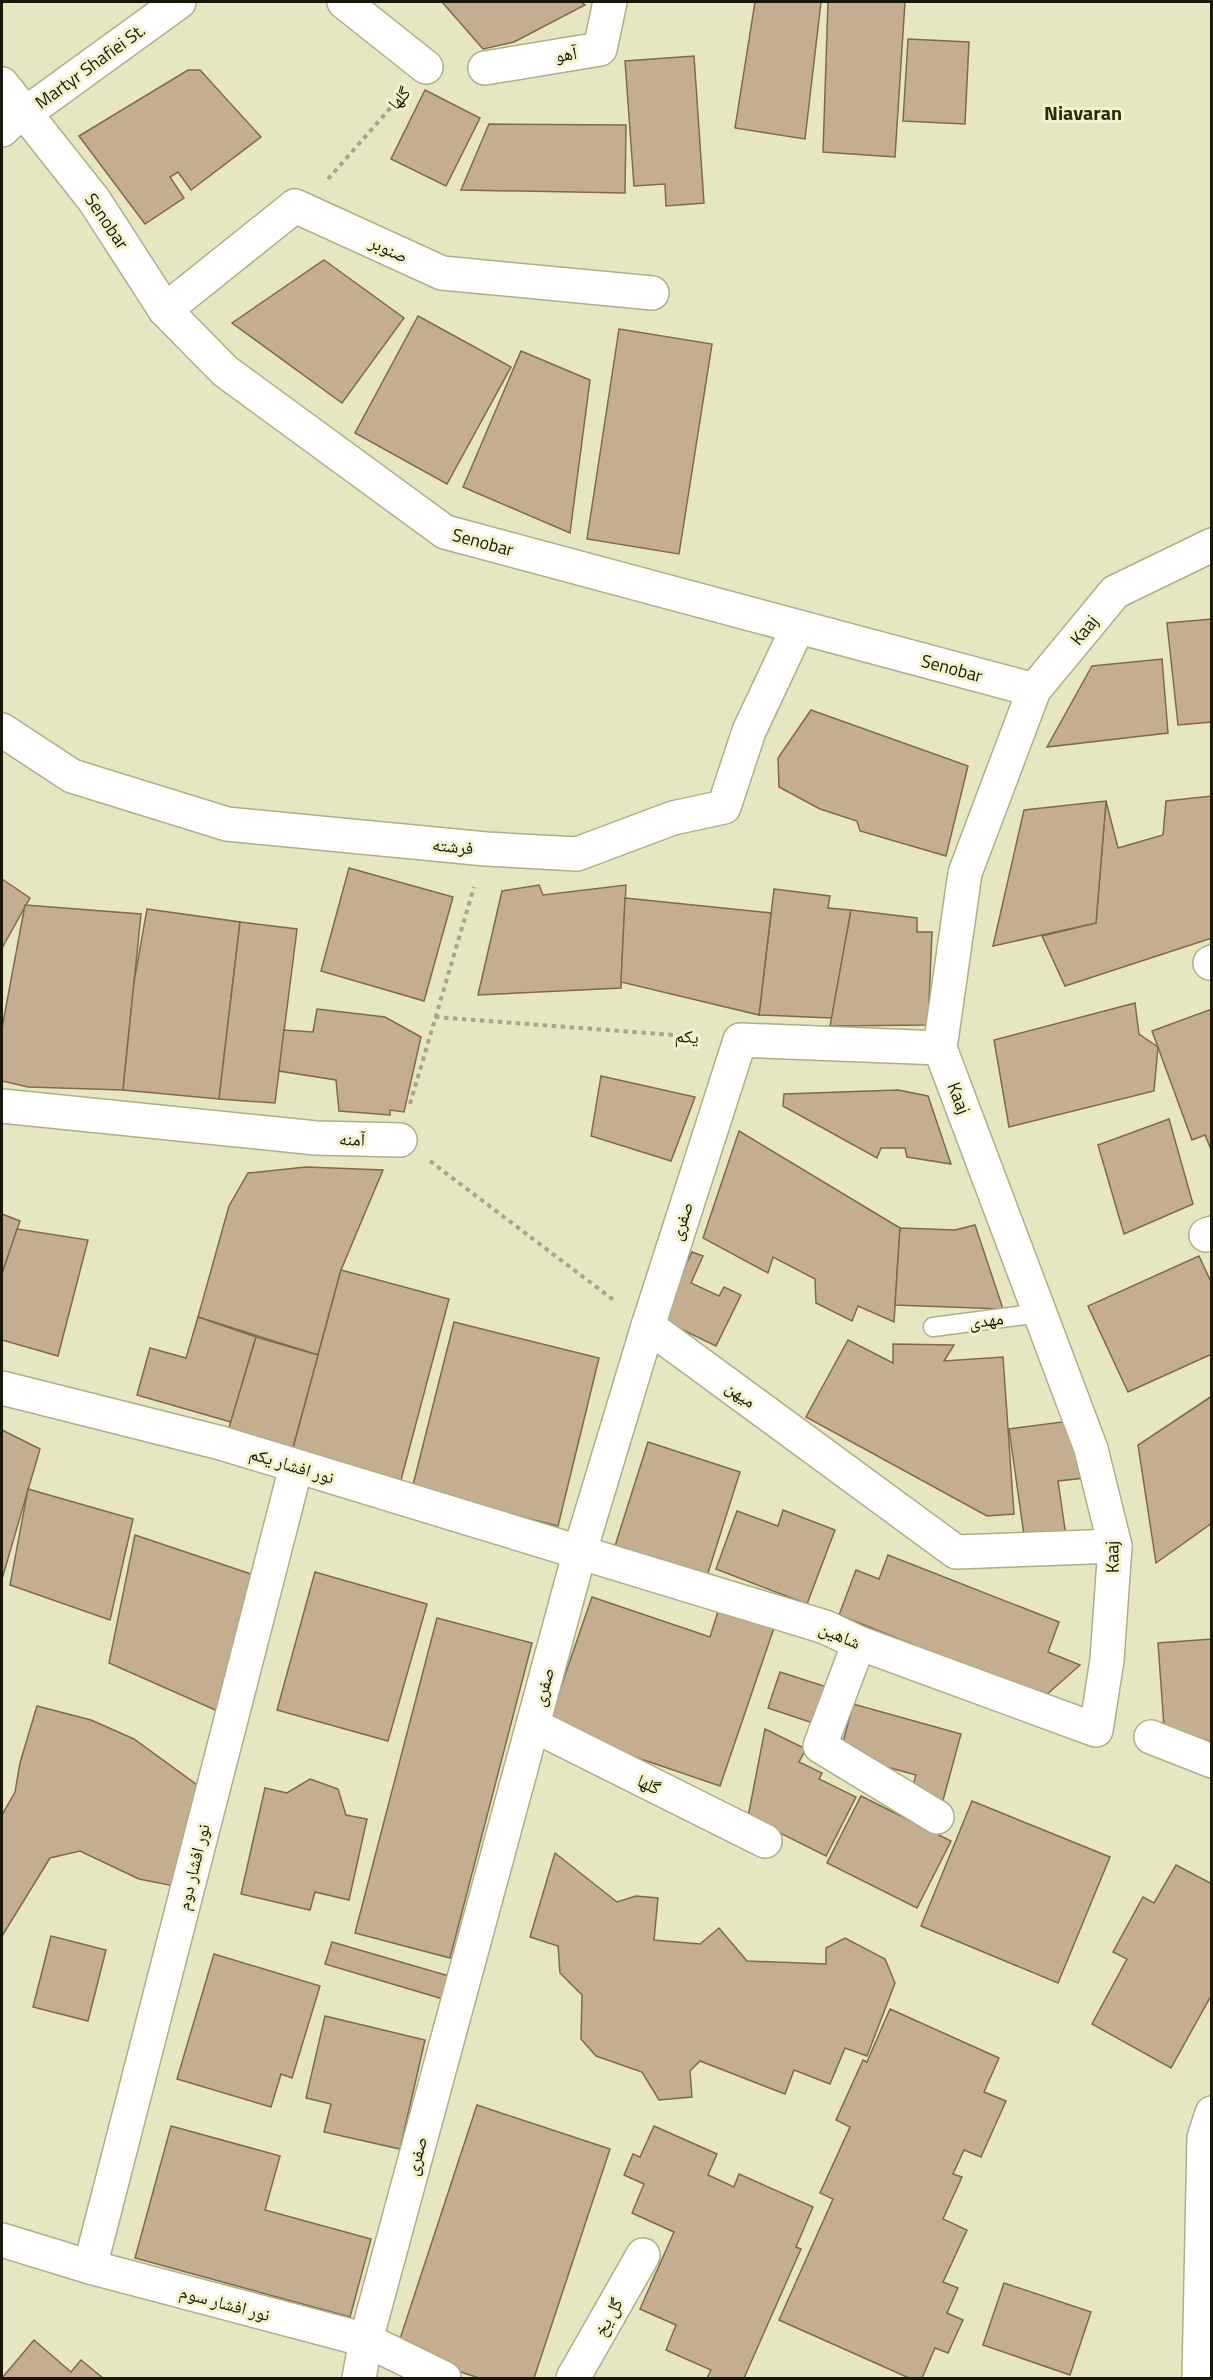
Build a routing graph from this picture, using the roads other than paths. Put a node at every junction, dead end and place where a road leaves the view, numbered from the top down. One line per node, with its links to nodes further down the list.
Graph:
1 (179, 2): 7 (street, Martyr Shafiei St.)
2 (344, 2): 4 (street)
3 (610, 2): 5 (street, آهو)
4 (426, 67)
5 (485, 68)
6 (2, 84): 7 (street, Senobar)
7 (12, 120): 9 (street, Senobar)
8 (652, 293): 9 (street, صنوبر)
9 (165, 310): 11 (street, Senobar)
10 (1212, 545): 12 (street, Kaaj)
11 (798, 627): 12 (street, Senobar); 13 (street, فرشته)
12 (1034, 690): 14 (street, Kaaj)
13 (2, 730)
14 (940, 1048): 17 (street, Kaaj); 18 (street, صفری)
15 (2, 1106): 16 (street, آمنه)
16 (400, 1140)
17 (1040, 1313): 19 (lane, مهدی); 22 (street, Kaaj)
18 (648, 1326): 22 (street, میهن); 23 (street, صفری)
19 (933, 1327)
20 (2, 1388): 21 (street, نور افشار یکم)
21 (296, 1467): 23 (street, نور افشار یکم); 34 (street, نور افشار دوم)
22 (1115, 1546): 26 (street, Kaaj)
23 (580, 1551): 24 (street, شاهین); 25 (street, صفری)
24 (859, 1643): 26 (street, شاهین); 29 (street)
25 (533, 1725): 30 (street, گلها); 35 (street, صفری)
26 (1096, 1730)
27 (1151, 1737): 28 (street)
28 (1212, 1761)
29 (936, 1818)
30 (765, 1841)
31 (1212, 2113): 39 (street)
32 (2, 2240): 34 (street, نور افشار سوم)
33 (643, 2255): 38 (street, گل یخ)
34 (90, 2267): 35 (street, نور افشار سوم)
35 (366, 2340): 36 (street, صفری); 37 (street, نور افشار سوم)
36 (359, 2379)
37 (444, 2379)
38 (573, 2379)
39 (1199, 2379)

